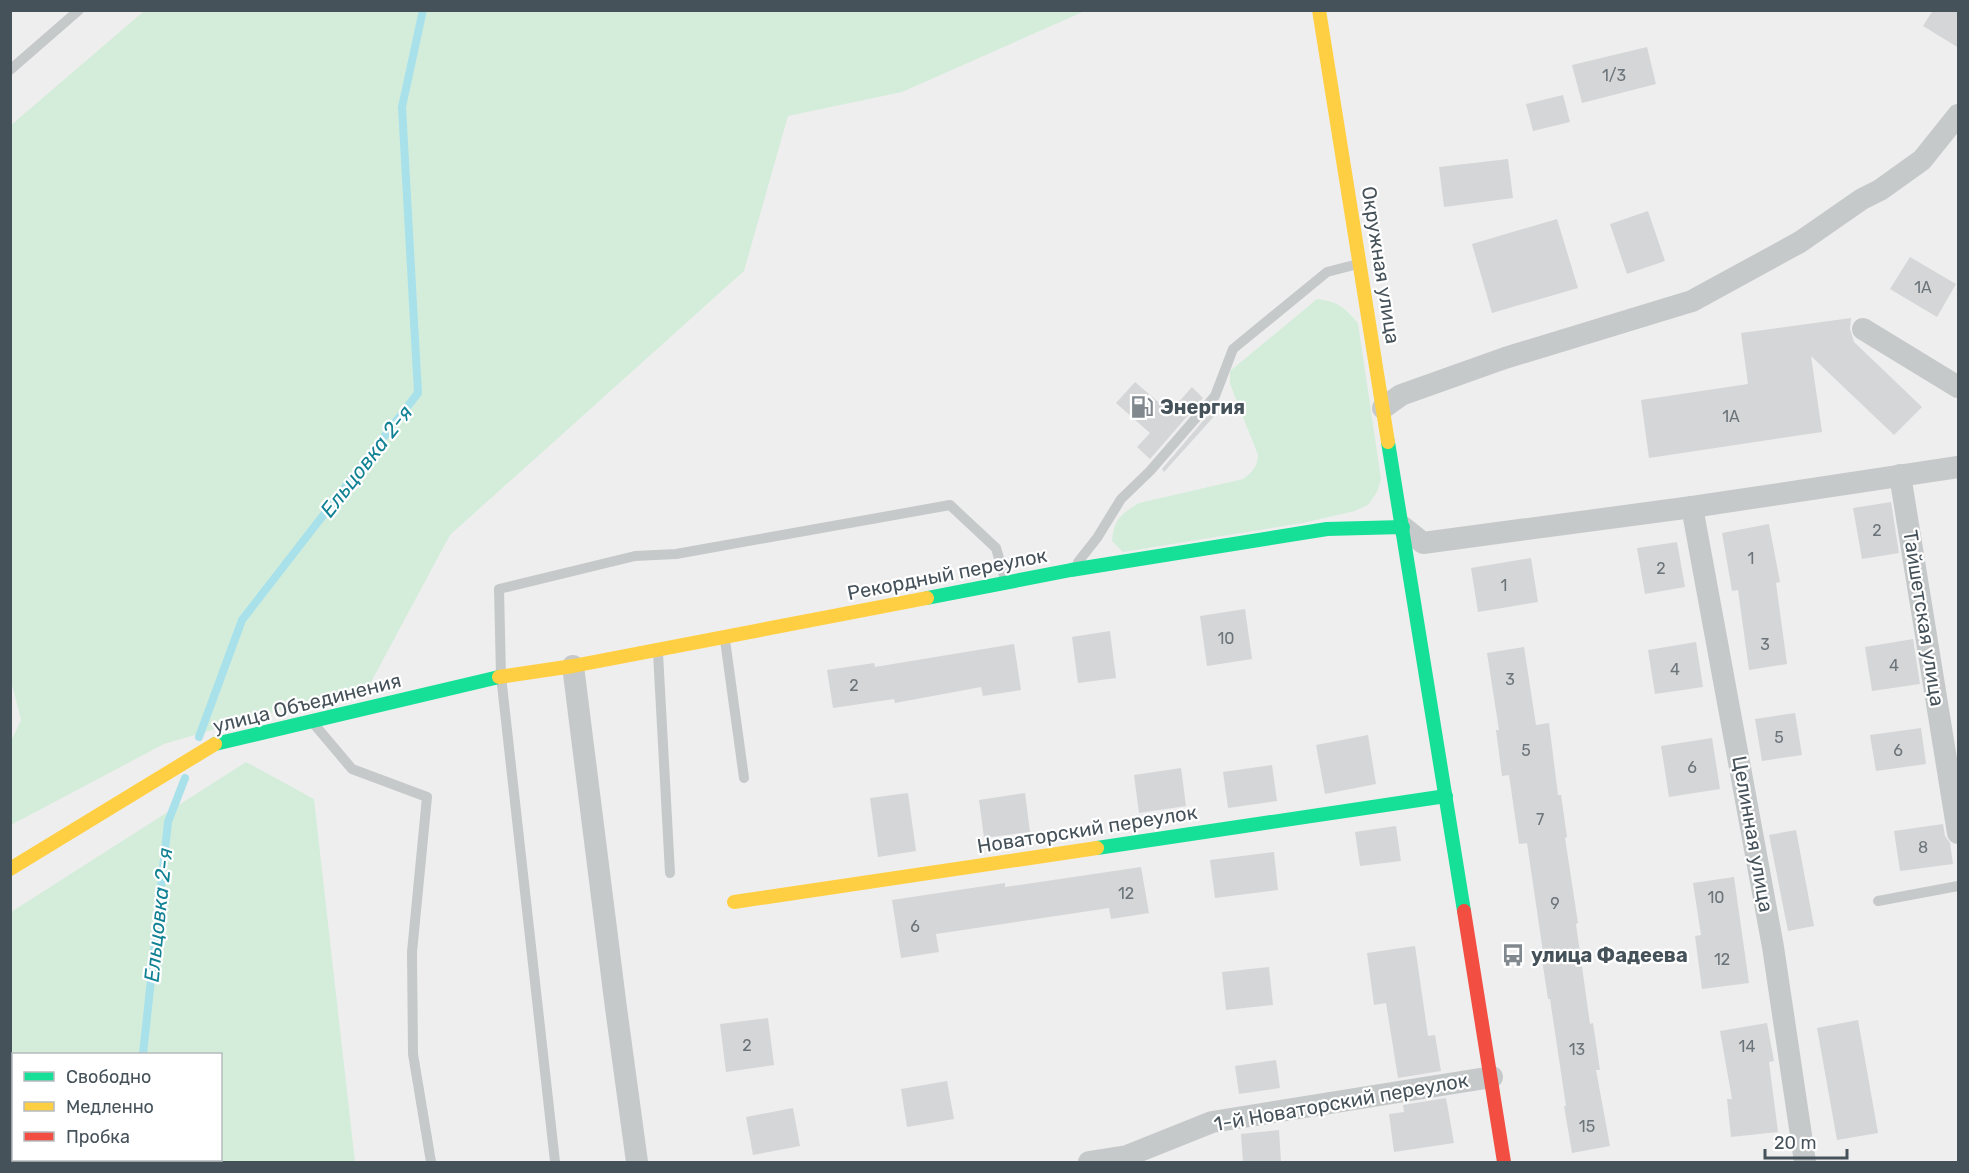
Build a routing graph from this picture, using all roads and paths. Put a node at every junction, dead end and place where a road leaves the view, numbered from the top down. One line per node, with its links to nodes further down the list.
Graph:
1 (79, 10): 3 (lane)
2 (1319, 10): 5 (main road, Окружная улица)
3 (10, 70)
4 (1959, 115): 8 (street)
5 (1361, 263): 8 (main road, Окружная улица); 13 (lane)
6 (1863, 329): 7 (street)
7 (1959, 387)
8 (1383, 408): 12 (main road, Окружная улица)
9 (1959, 467): 10 (street)
10 (1900, 475): 11 (street); 22 (street, Тайшетская улица)
11 (1692, 507): 12 (street); 35 (street, Целинная улица)
12 (1403, 526): 13 (main road, Рекордный переулок); 21 (main road)
13 (1071, 570): 14 (main road, Рекордный переулок)
14 (1006, 582): 15 (main road, Рекордный переулок); 18 (lane)
15 (724, 637): 16 (main road, Рекордный переулок); 20 (lane)
16 (658, 650): 17 (main road, Рекордный переулок); 24 (lane)
17 (573, 666): 18 (main road, Рекордный переулок); 32 (street)
18 (501, 676): 19 (main road, улица Объединения); 31 (lane)
19 (311, 721): 23 (main road, улица Объединения); 30 (lane)
20 (744, 778)
21 (1446, 796): 27 (main road, Новаторский переулок); 28 (main road)
22 (1959, 833)
23 (10, 869)
24 (670, 873)
25 (1959, 886): 26 (lane)
26 (1878, 901)
27 (734, 902)
28 (1492, 1077): 29 (street, 1-й Новаторский переулок); 34 (main road)
29 (1126, 1160): 33 (street, 1-й Новаторский переулок)
30 (430, 1162)
31 (555, 1162)
32 (637, 1162)
33 (1089, 1162)
34 (1504, 1162)
35 (1805, 1162)

